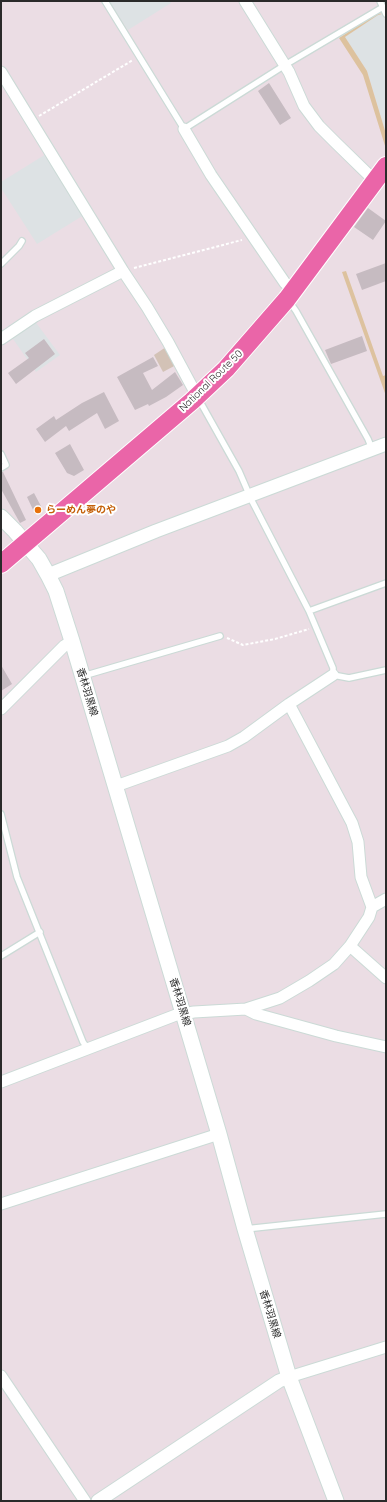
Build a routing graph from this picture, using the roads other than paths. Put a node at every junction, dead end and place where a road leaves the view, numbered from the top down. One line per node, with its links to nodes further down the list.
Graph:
1 (105, 1): 7 (lane)
2 (245, 1): 5 (street)
3 (381, 4): 4 (lane); 5 (lane)
4 (386, 14)
5 (285, 65): 7 (lane); 9 (street)
6 (1, 72): 12 (street)
7 (184, 129): 13 (street)
8 (386, 166): 9 (highway, National Route 50)
9 (375, 181): 13 (highway, National Route 50)
10 (22, 241): 11 (lane)
11 (1, 264)
12 (126, 270): 14 (street); 15 (street)
13 (290, 295): 15 (highway, National Route 50); 17 (lane)
14 (1, 339)
15 (197, 396): 20 (lane); 22 (highway, National Route 50)
16 (386, 444): 17 (street)
17 (372, 449): 20 (street)
18 (1, 454): 19 (lane)
19 (1, 468)
20 (250, 496): 24 (street); 26 (lane)
21 (1, 517): 22 (main road, 香林羽黒線)
22 (26, 543): 23 (highway, National Route 50); 24 (main road, 香林羽黒線)
23 (1, 564)
24 (48, 575): 28 (main road, 香林羽黒線)
25 (386, 583): 26 (lane)
26 (309, 611): 30 (lane)
27 (220, 636): 31 (lane)
28 (72, 641): 31 (main road, 香林羽黒線); 33 (street)
29 (386, 670): 30 (lane)
30 (334, 675): 32 (street)
31 (83, 676): 34 (main road, 香林羽黒線)
32 (289, 704): 34 (street); 37 (street)
33 (1, 710)
34 (116, 786): 43 (main road, 香林羽黒線)
35 (1, 814): 38 (lane)
36 (386, 899): 37 (street)
37 (372, 907): 39 (street)
38 (40, 932): 40 (lane); 45 (lane)
39 (350, 946): 41 (street); 42 (street)
40 (1, 956)
41 (386, 978)
42 (246, 1009): 43 (street); 44 (street)
43 (183, 1013): 45 (street); 47 (main road, 香林羽黒線)
44 (386, 1047)
45 (88, 1049): 46 (street)
46 (1, 1081)
47 (220, 1134): 48 (street); 50 (main road, 香林羽黒線)
48 (1, 1204)
49 (386, 1214): 50 (lane)
50 (245, 1230): 53 (main road, 香林羽黒線)
51 (386, 1347): 53 (street)
52 (1, 1376): 54 (street)
53 (288, 1377): 55 (street); 56 (main road, 香林羽黒線)
54 (84, 1501)
55 (98, 1501)
56 (336, 1501)

